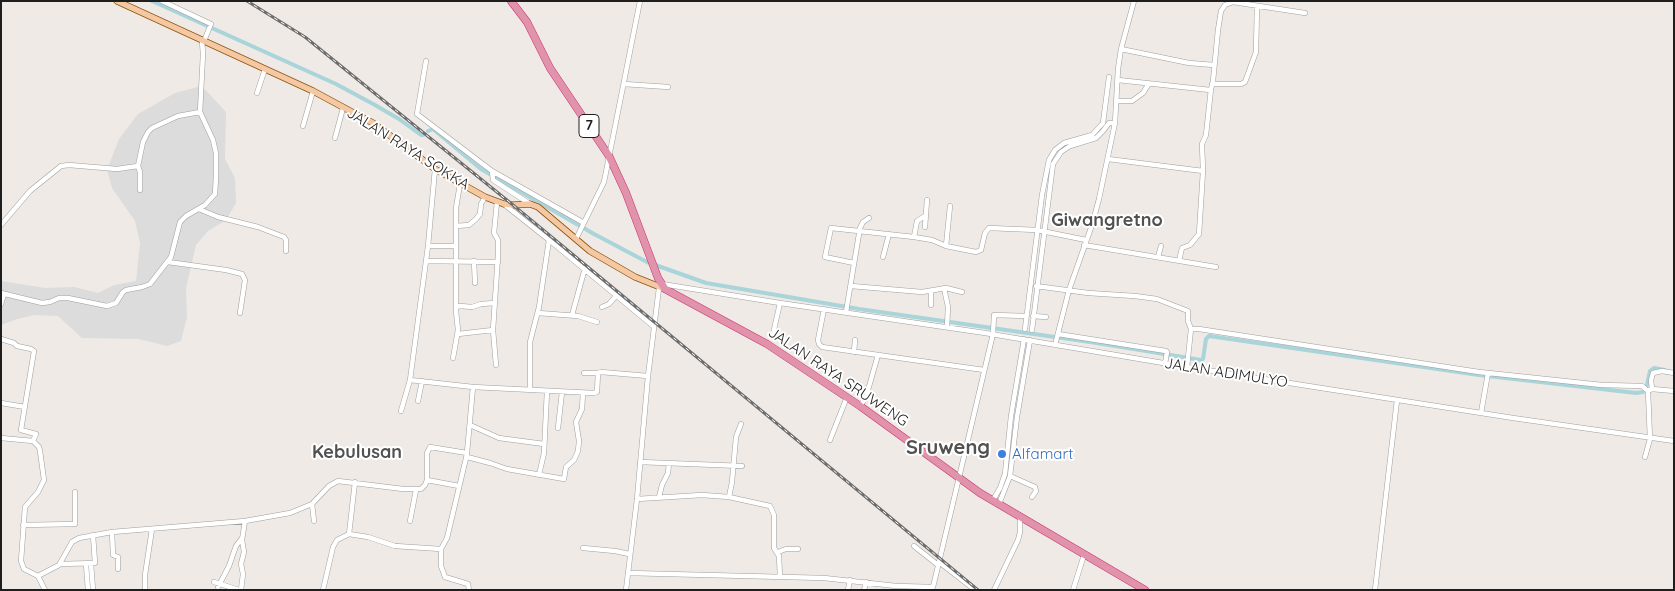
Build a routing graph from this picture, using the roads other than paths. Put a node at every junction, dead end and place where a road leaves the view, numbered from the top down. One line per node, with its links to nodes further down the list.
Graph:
1 (117, 1): 10 (main road, JALAN RAYA SOKKA)
2 (162, 1): 10 (street)
3 (511, 1): 29 (highway, 7)
4 (640, 1): 17 (street)
5 (1134, 1): 11 (street)
6 (1272, 1): 8 (street)
7 (1257, 6): 8 (street); 13 (street); 19 (street)
8 (1271, 8): 9 (street)
9 (1305, 13)
10 (203, 41): 14 (main road, JALAN RAYA SOKKA); 25 (street)
11 (1121, 49): 13 (street); 16 (street)
12 (426, 61): 35 (street)
13 (1214, 65): 19 (street)
14 (265, 69): 21 (main road, JALAN RAYA SOKKA); 22 (street)
15 (1109, 77): 26 (street)
16 (1118, 80): 18 (street); 23 (street)
17 (624, 84): 20 (street); 29 (street)
18 (1148, 84): 19 (street); 23 (street)
19 (1212, 86): 34 (street)
20 (668, 87)
21 (313, 92): 24 (main road, JALAN RAYA SOKKA); 27 (street)
22 (257, 93)
23 (1117, 101): 26 (street)
24 (343, 108): 28 (street); 33 (main road, JALAN RAYA SOKKA)
25 (200, 112): 32 (street); 46 (street)
26 (1109, 122): 30 (street); 31 (street)
27 (303, 126)
28 (335, 138)
29 (609, 156): 51 (street); 81 (highway, 7)
30 (1053, 157): 38 (street); 39 (street)
31 (1108, 159): 34 (street); 60 (street)
32 (138, 166): 37 (street); 49 (street)
33 (435, 169): 36 (main road, JALAN RAYA SOKKA); 61 (street)
34 (1203, 171): 70 (street)
35 (492, 174): 44 (street); 51 (street)
36 (460, 184): 40 (main road, JALAN RAYA SOKKA); 50 (street)
37 (140, 190)
38 (1042, 196): 39 (street); 54 (street)
39 (1048, 196): 55 (street)
40 (486, 197): 42 (main road, JALAN RAYA SOKKA); 50 (street)
41 (926, 200): 47 (street)
42 (497, 202): 43 (main road, JALAN RAYA SOKKA); 73 (street)
43 (504, 204): 44 (main road, JALAN RAYA SOKKA); 59 (street)
44 (530, 204): 58 (main road)
45 (950, 206): 63 (street)
46 (199, 209): 65 (street); 71 (street)
47 (925, 216): 52 (street); 57 (street)
48 (869, 218): 53 (street)
49 (1, 225)
50 (456, 226): 62 (street)
51 (582, 226): 58 (street)
52 (925, 227)
53 (859, 230): 56 (street); 74 (street); 74 (street)
54 (1037, 230): 55 (street); 63 (street); 79 (street)
55 (1044, 231): 60 (street); 80 (street)
56 (888, 234): 57 (street); 66 (street)
57 (914, 236): 63 (street)
58 (576, 239): 81 (main road)
59 (548, 240): 76 (street); 97 (street)
60 (1085, 242): 67 (street); 83 (street)
61 (428, 246): 62 (street); 68 (street)
62 (456, 246): 72 (street)
63 (946, 246)
64 (1161, 246): 67 (street)
65 (286, 252)
66 (883, 257)
67 (1158, 257): 70 (street)
68 (426, 261): 72 (street); 129 (street)
69 (474, 261): 72 (street); 73 (street); 77 (street)
70 (1179, 261): 75 (street)
71 (168, 262): 86 (street); 96 (street)
72 (456, 262): 92 (street)
73 (498, 262): 88 (street)
74 (854, 263): 78 (street)
75 (1216, 267)
76 (585, 268): 87 (street); 98 (street)
77 (475, 283)
78 (851, 286): 84 (street); 95 (street)
79 (1030, 286): 80 (street); 99 (street)
80 (1037, 286): 83 (street); 100 (street)
81 (661, 287): 89 (street, JALAN ADIMULYO); 104 (street); 138 (highway, JALAN RAYA SRUWENG)
82 (944, 288): 84 (street); 85 (street); 103 (street)
83 (1069, 290): 106 (street); 114 (street)
84 (932, 291): 91 (street)
85 (962, 292)
86 (3, 293): 90 (street)
87 (616, 296): 93 (street); 104 (street)
88 (495, 303): 92 (street); 107 (street)
89 (780, 303): 94 (street, JALAN ADIMULYO); 111 (street)
90 (1, 304)
91 (931, 305)
92 (456, 307): 110 (street)
93 (602, 307)
94 (824, 310): 95 (street, JALAN ADIMULYO); 117 (street)
95 (847, 311): 103 (street, JALAN ADIMULYO)
96 (240, 313)
97 (538, 313): 98 (street); 132 (street)
98 (572, 315): 102 (street)
99 (1026, 316): 105 (street); 109 (street)
100 (1033, 316): 101 (street); 108 (street)
101 (1046, 318)
102 (597, 322)
103 (947, 323): 109 (street, JALAN ADIMULYO)
104 (654, 326): 128 (street)
105 (1025, 329)
106 (1191, 329): 122 (street); 127 (street)
107 (493, 330): 110 (street); 121 (street)
108 (1032, 330)
109 (993, 333): 113 (street, JALAN ADIMULYO); 123 (street)
110 (458, 334): 119 (street)
111 (773, 334)
112 (1, 339): 143 (street)
113 (1024, 339): 116 (street, JALAN ADIMULYO); 146 (street)
114 (1057, 339): 116 (street, JALAN ADIMULYO); 120 (street, JALAN ADIMULYO); 120 (street)
115 (855, 340): 117 (street)
116 (1030, 340): 147 (street)
117 (854, 352): 118 (street)
118 (878, 355): 123 (street); 142 (street)
119 (453, 358)
120 (1165, 364): 122 (street, JALAN ADIMULYO)
121 (496, 365)
122 (1187, 367): 139 (street, JALAN ADIMULYO)
123 (984, 370): 167 (street)
124 (584, 373): 125 (street)
125 (598, 373): 128 (street); 137 (street)
126 (1674, 373): 133 (street)
127 (1488, 375): 133 (street); 145 (street)
128 (648, 376): 161 (street)
129 (410, 380): 130 (street); 144 (street)
130 (422, 381): 131 (street); 140 (street)
131 (473, 387): 132 (street); 149 (street)
132 (530, 389): 134 (street)
133 (1648, 389): 135 (street); 154 (street)
134 (547, 391): 136 (street); 158 (street)
135 (1674, 391)
136 (562, 392): 137 (street); 150 (street)
137 (583, 393): 165 (street)
138 (847, 397): 142 (highway, JALAN RAYA SRUWENG); 155 (street)
139 (1397, 400): 145 (street, JALAN ADIMULYO); 221 (street)
140 (418, 401)
141 (1, 403): 143 (street)
142 (860, 406): 167 (highway, JALAN RAYA SRUWENG)
143 (25, 407): 151 (street)
144 (401, 411)
145 (1481, 413): 154 (street, JALAN ADIMULYO)
146 (1011, 416): 147 (street); 177 (street)
147 (1017, 417): 166 (street)
148 (741, 424): 163 (street)
149 (470, 425): 158 (street); 159 (street)
150 (558, 428)
151 (21, 430): 153 (street); 156 (street)
152 (1, 438): 153 (street)
153 (20, 439): 156 (street)
154 (1650, 439): 157 (street, JALAN ADIMULYO); 160 (street)
155 (830, 440)
156 (33, 441): 183 (street)
157 (1674, 441)
158 (544, 444): 165 (street)
159 (467, 455): 165 (street); 168 (street); 170 (street)
160 (1645, 457)
161 (640, 462): 162 (street); 176 (street)
162 (669, 463): 163 (street); 173 (street)
163 (734, 466): 164 (street); 174 (street)
164 (742, 466)
165 (538, 475)
166 (1010, 476): 175 (street); 177 (street)
167 (960, 479): 177 (highway, JALAN RAYA SRUWENG); 196 (street)
168 (426, 480): 170 (street); 171 (street)
169 (355, 482): 171 (street); 178 (street); 186 (street)
170 (459, 486): 192 (street)
171 (416, 490): 182 (street)
172 (75, 492): 183 (street)
173 (659, 497): 174 (street); 176 (street)
174 (729, 497): 193 (street)
175 (1032, 497)
176 (637, 499): 194 (street)
177 (996, 502): 179 (highway, JALAN RAYA SRUWENG)
178 (312, 504): 180 (street); 181 (street)
179 (1020, 516): 195 (highway, JALAN RAYA SRUWENG); 218 (street)
180 (245, 520): 184 (street); 188 (street)
181 (314, 521)
182 (410, 521)
183 (23, 525): 201 (street)
184 (152, 529): 185 (street); 210 (street)
185 (112, 532): 187 (street); 199 (street)
186 (349, 534): 192 (street); 212 (street)
187 (93, 535): 197 (street); 198 (street)
188 (242, 537): 211 (street); 211 (street)
189 (914, 546): 196 (street)
190 (582, 548): 194 (street)
191 (798, 549): 193 (street)
192 (441, 550): 213 (street)
193 (778, 552): 202 (street)
194 (630, 554): 200 (street)
195 (1084, 555): 219 (street); 220 (highway, JALAN RAYA SRUWENG)
196 (939, 563): 206 (street); 217 (street)
197 (61, 564): 198 (street); 201 (street)
198 (89, 564): 208 (street); 209 (street)
199 (118, 569)
200 (628, 573): 202 (street); 214 (street)
201 (38, 576): 207 (street)
202 (780, 577): 203 (street)
203 (850, 580): 204 (street); 215 (street)
204 (866, 582): 205 (street); 216 (street)
205 (905, 588): 206 (street)
206 (933, 588)
207 (45, 590)
208 (88, 590)
209 (93, 590)
210 (145, 590)
211 (240, 590)
212 (323, 590)
213 (469, 590)
214 (626, 590)
215 (848, 590)
216 (864, 590)
217 (975, 590)
218 (994, 590)
219 (1073, 590)
220 (1145, 590)
221 (1375, 590)

